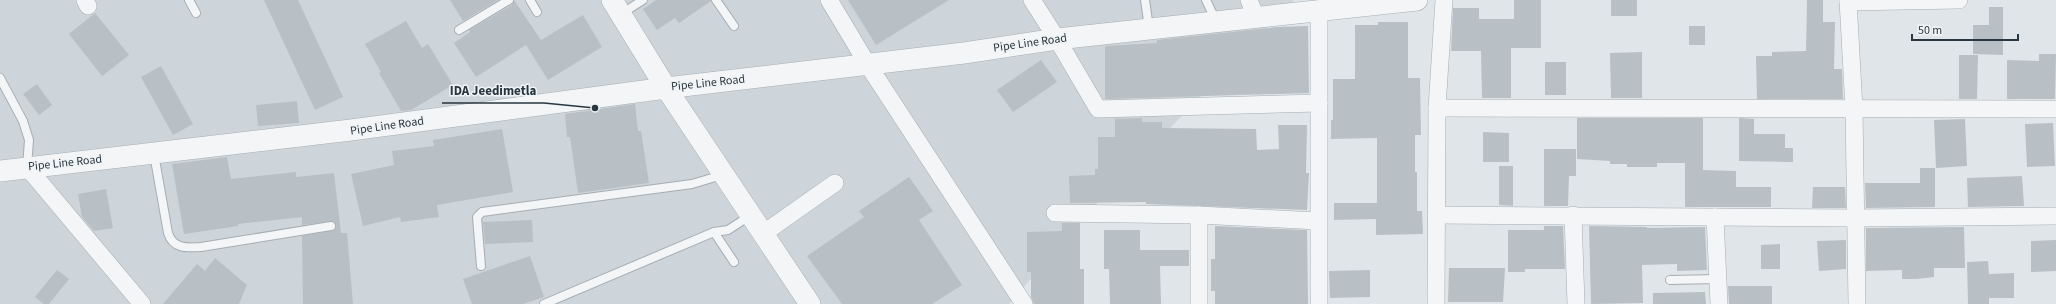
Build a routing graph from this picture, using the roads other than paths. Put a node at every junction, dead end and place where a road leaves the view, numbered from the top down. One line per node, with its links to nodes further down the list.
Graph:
1 (189, 0): 18 (lane)
2 (509, 0): 22 (lane)
3 (530, 0): 17 (lane)
4 (643, 0): 14 (lane)
5 (716, 0): 20 (lane)
6 (829, 0): 24 (street)
7 (1032, 0): 23 (street)
8 (1145, 0): 21 (lane)
9 (1206, 0): 19 (lane)
10 (1417, 0): 16 (street, Pipe Line Road)
11 (1444, 0): 28 (street)
12 (1959, 0): 13 (street)
13 (1848, 1): 29 (street)
14 (616, 7): 26 (street)
15 (1252, 9): 16 (street, Pipe Line Road); 19 (street, Pipe Line Road)
16 (1318, 11): 27 (street)
17 (537, 12)
18 (196, 13)
19 (1217, 22): 21 (street, Pipe Line Road)
20 (734, 26)
21 (1149, 29): 23 (street, Pipe Line Road)
22 (459, 30)
23 (1057, 39): 24 (street, Pipe Line Road); 27 (street)
24 (868, 66): 26 (street, Pipe Line Road); 55 (street)
25 (0, 78): 32 (lane)
26 (666, 88): 31 (street, Pipe Line Road); 34 (street)
27 (1319, 103): 44 (street)
28 (1438, 108): 29 (street); 39 (street)
29 (1854, 109): 30 (street); 43 (street)
30 (2056, 109)
31 (154, 154): 32 (street, Pipe Line Road); 45 (lane)
32 (27, 167): 33 (street, Pipe Line Road); 52 (street)
33 (0, 171)
34 (725, 174): 37 (street); 49 (lane)
35 (835, 183): 47 (street)
36 (1055, 213): 38 (street)
37 (752, 215): 46 (lane); 47 (street)
38 (1199, 215): 44 (street); 56 (street)
39 (1436, 215): 40 (street); 58 (street)
40 (1573, 215): 42 (street); 59 (street)
41 (2056, 216): 43 (street)
42 (1715, 217): 43 (street); 50 (street)
43 (1855, 218): 61 (street)
44 (1318, 221): 57 (street)
45 (331, 226)
46 (714, 232): 48 (lane); 53 (lane)
47 (764, 233): 54 (street)
48 (734, 262)
49 (481, 266)
50 (1718, 279): 51 (lane); 60 (street)
51 (1670, 280)
52 (142, 304)
53 (544, 304)
54 (810, 304)
55 (1024, 304)
56 (1200, 304)
57 (1319, 304)
58 (1436, 304)
59 (1576, 304)
60 (1719, 304)
61 (1857, 304)

